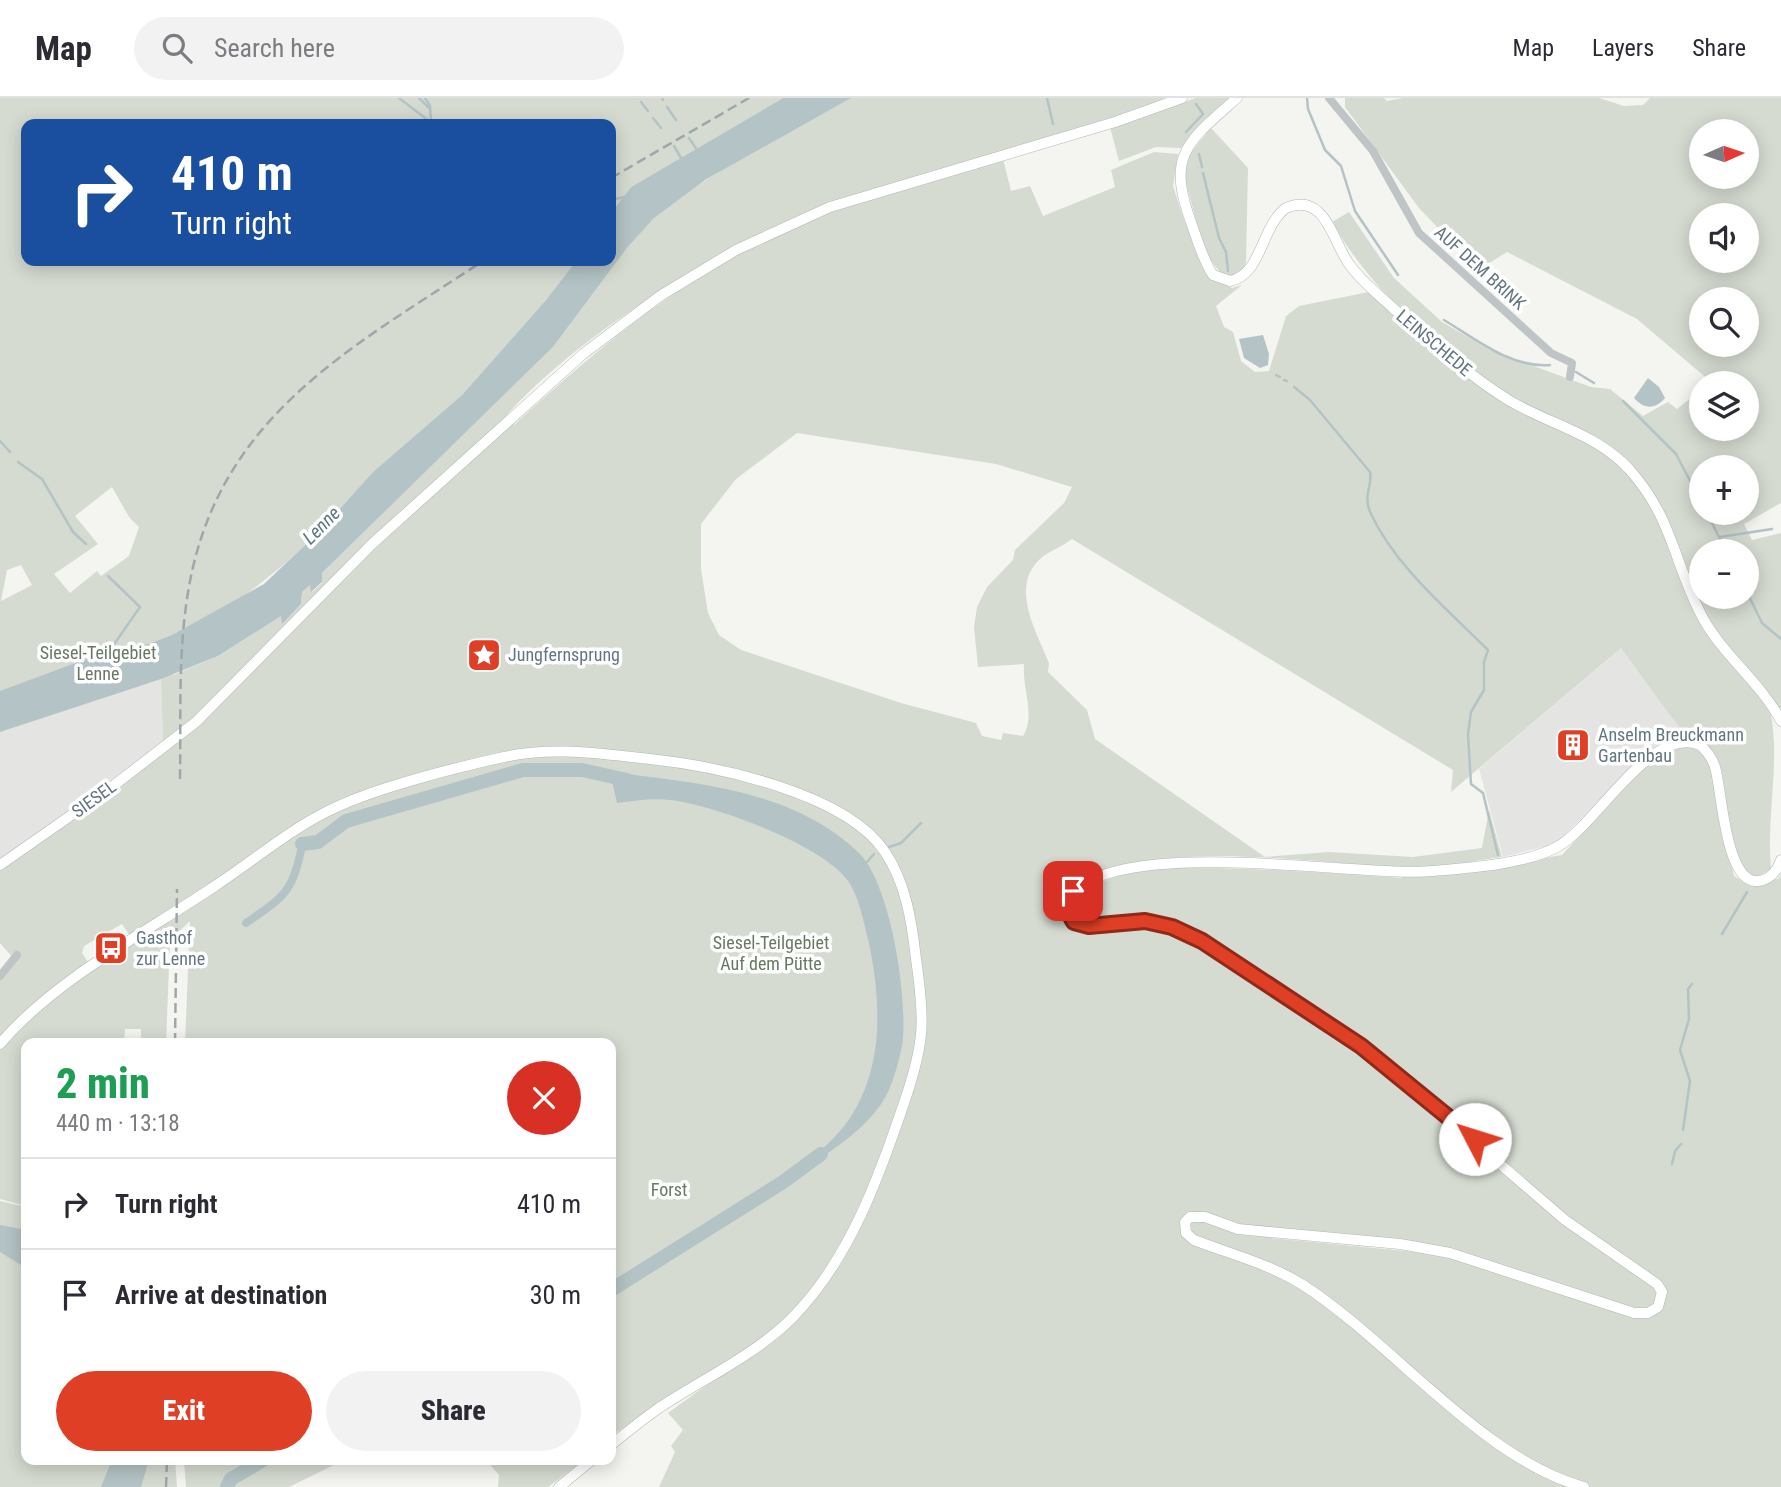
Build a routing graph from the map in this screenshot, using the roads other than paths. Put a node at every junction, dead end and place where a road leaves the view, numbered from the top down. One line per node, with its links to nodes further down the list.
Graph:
1 (1182, 98): 7 (main road, SIESEL)
2 (1237, 98): 5 (main road, LEINSCHEDE)
3 (1329, 98): 4 (street, AUF DEM BRINK)
4 (1570, 377)
5 (1781, 721)
6 (1781, 860): 14 (main road)
7 (0, 865)
8 (17, 955): 9 (street)
9 (0, 976)
10 (0, 1044): 11 (main road)
11 (616, 1441)
12 (586, 1465): 13 (main road)
13 (559, 1487)
14 (1584, 1487)

